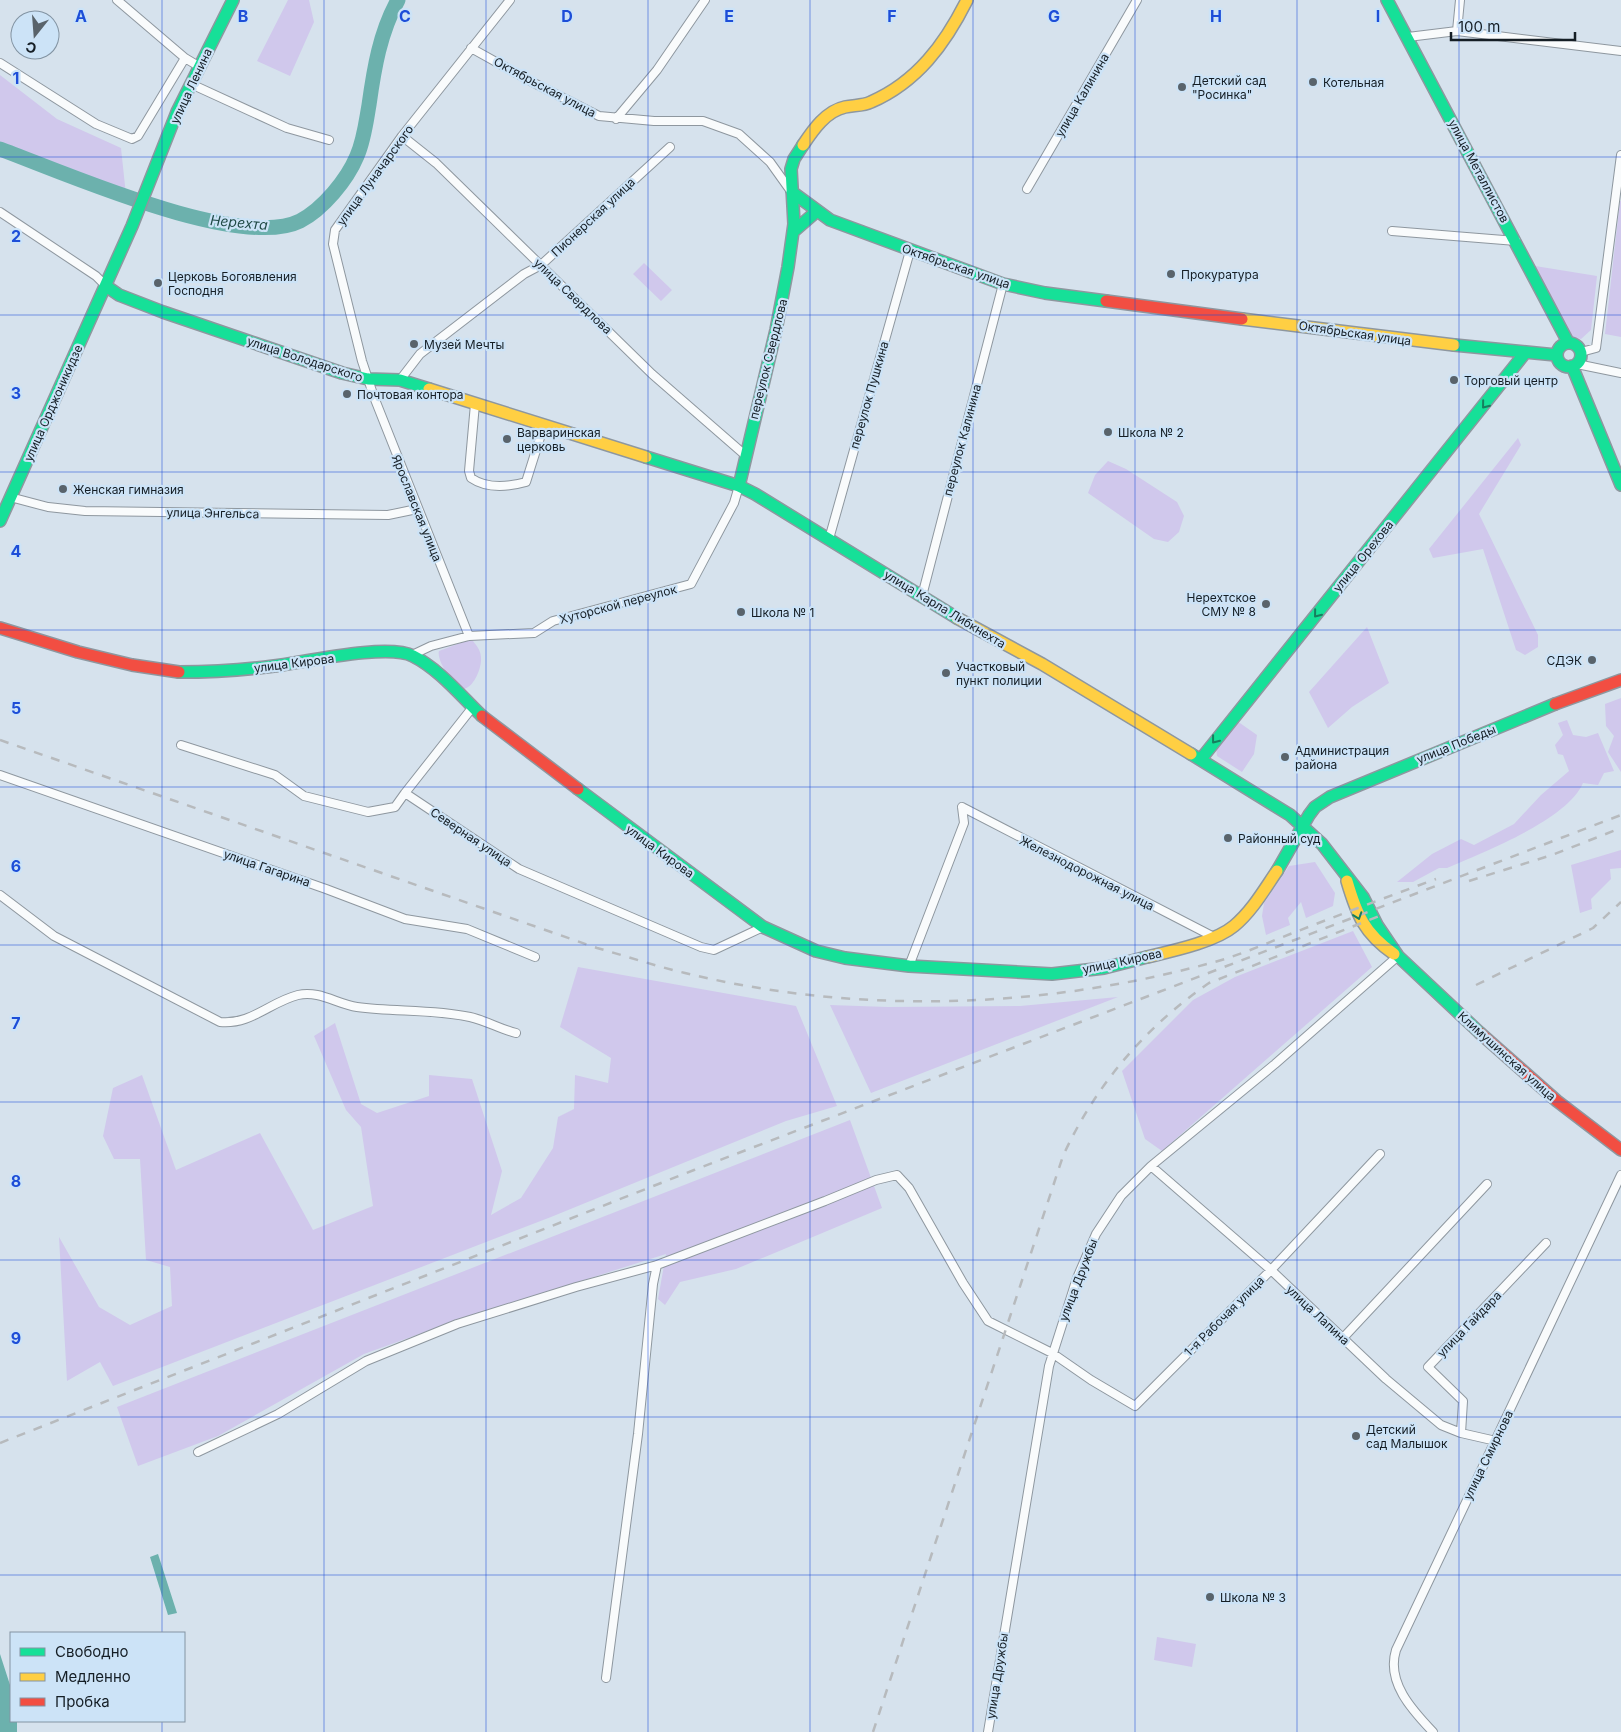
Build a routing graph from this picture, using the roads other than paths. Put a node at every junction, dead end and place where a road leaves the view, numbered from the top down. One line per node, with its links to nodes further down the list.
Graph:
1 (117, 0): 13 (street)
2 (233, 0): 15 (main road, улица Ленина)
3 (510, 0): 11 (street, улица Луначарского)
4 (706, 0): 17 (street)
5 (967, 0): 23 (main road, переулок Свердлова)
6 (1137, 0): 22 (street, улица Калинина)
7 (1387, 0): 10 (main road, улица Металлистов)
8 (1460, 0): 9 (street)
9 (1457, 31): 10 (street); 12 (street)
10 (1408, 37): 28 (main road, улица Металлистов)
11 (471, 48): 17 (street, Октябрьская улица); 18 (street, улица Луначарского)
12 (1621, 51)
13 (185, 58): 14 (street); 15 (street)
14 (0, 63)
15 (200, 67): 16 (main road, улица Ленина)
16 (191, 84): 19 (street); 32 (main road, улица Ленина)
17 (616, 119): 23 (street, Октябрьская улица)
18 (402, 136): 30 (street, улица Свердлова); 39 (street, улица Луначарского)
19 (329, 140)
20 (670, 147): 30 (street, Пионерская улица)
21 (1621, 154): 34 (street)
22 (1028, 189)
23 (792, 192): 24 (main road, Октябрьская улица); 26 (main road, переулок Свердлова)
24 (817, 211): 26 (main road); 29 (main road, Октябрьская улица)
25 (0, 212): 32 (street)
26 (794, 231): 43 (main road, переулок Свердлова)
27 (1392, 231): 28 (street)
28 (1516, 241): 33 (main road, улица Металлистов)
29 (910, 251): 31 (main road, Октябрьская улица); 49 (street, переулок Пушкина)
30 (541, 265): 40 (street, Пионерская улица); 43 (street, улица Свердлова)
31 (1003, 284): 35 (main road, Октябрьская улица); 50 (street, переулок Калинина)
32 (106, 286): 39 (main road, улица Володарского); 46 (main road, улица Орджоникидзе)
33 (1568, 342): 34 (main road); 36 (main road)
34 (1581, 352): 37 (main road)
35 (1525, 353): 36 (main road, Октябрьская улица); 57 (main road, улица Орехова, one-way to 57)
36 (1556, 355): 37 (main road)
37 (1574, 365): 38 (street); 44 (main road)
38 (1621, 373)
39 (368, 379): 40 (main road, улица Володарского); 47 (street, Ярославская улица)
40 (400, 380): 41 (main road, улица Володарского)
41 (475, 404): 42 (main road, улица Володарского); 42 (street)
42 (544, 425): 45 (main road, улица Володарского)
43 (745, 455): 45 (main road, переулок Свердлова)
44 (1621, 485)
45 (739, 486): 49 (main road, улица Карла Либкнехта); 52 (street, Хуторской переулок)
46 (10, 497): 47 (street, улица Энгельса); 48 (main road, улица Орджоникидзе)
47 (417, 509): 52 (street, Ярославская улица)
48 (0, 521)
49 (829, 539): 50 (main road, улица Карла Либкнехта)
50 (922, 596): 57 (main road, улица Карла Либкнехта)
51 (0, 628): 53 (main road, улица Кирова)
52 (469, 636): 53 (street, Хуторской переулок)
53 (412, 655): 55 (main road, улица Кирова)
54 (1621, 680): 60 (main road, улица Победы)
55 (472, 708): 59 (street); 62 (main road, улица Кирова)
56 (181, 745): 59 (street)
57 (1201, 759): 60 (main road, улица Карла Либкнехта)
58 (0, 774): 64 (street, улица Гагарина)
59 (405, 793): 62 (street, Северная улица)
60 (1304, 826): 63 (main road, улица Кирова); 65 (main road, Климушинская улица)
61 (0, 895): 67 (street)
62 (763, 927): 66 (main road, улица Кирова)
63 (1214, 937): 66 (main road, улица Кирова); 66 (street, Железнодорожная улица)
64 (535, 956)
65 (1398, 956): 68 (main road, Климушинская улица); 70 (street, улица Дружбы)
66 (909, 966)
67 (516, 1033)
68 (1621, 1150)
69 (1380, 1154): 75 (street, 1-я Рабочая улица)
70 (1151, 1166): 75 (street, улица Лапина); 77 (street, улица Дружбы)
71 (1621, 1175): 79 (street, улица Смирнова)
72 (1487, 1184): 76 (street)
73 (1546, 1243): 78 (street, улица Гайдара)
74 (657, 1265): 77 (street); 80 (street); 81 (street)
75 (1271, 1270): 76 (street, улица Лапина); 77 (street, 1-я Рабочая улица)
76 (1343, 1338): 78 (street, улица Лапина)
77 (1052, 1353): 82 (street, улица Дружбы)
78 (1461, 1433): 79 (street, улица Лапина)
79 (1496, 1441): 83 (street, улица Смирнова)
80 (198, 1452)
81 (606, 1678)
82 (988, 1732)
83 (1433, 1732)

